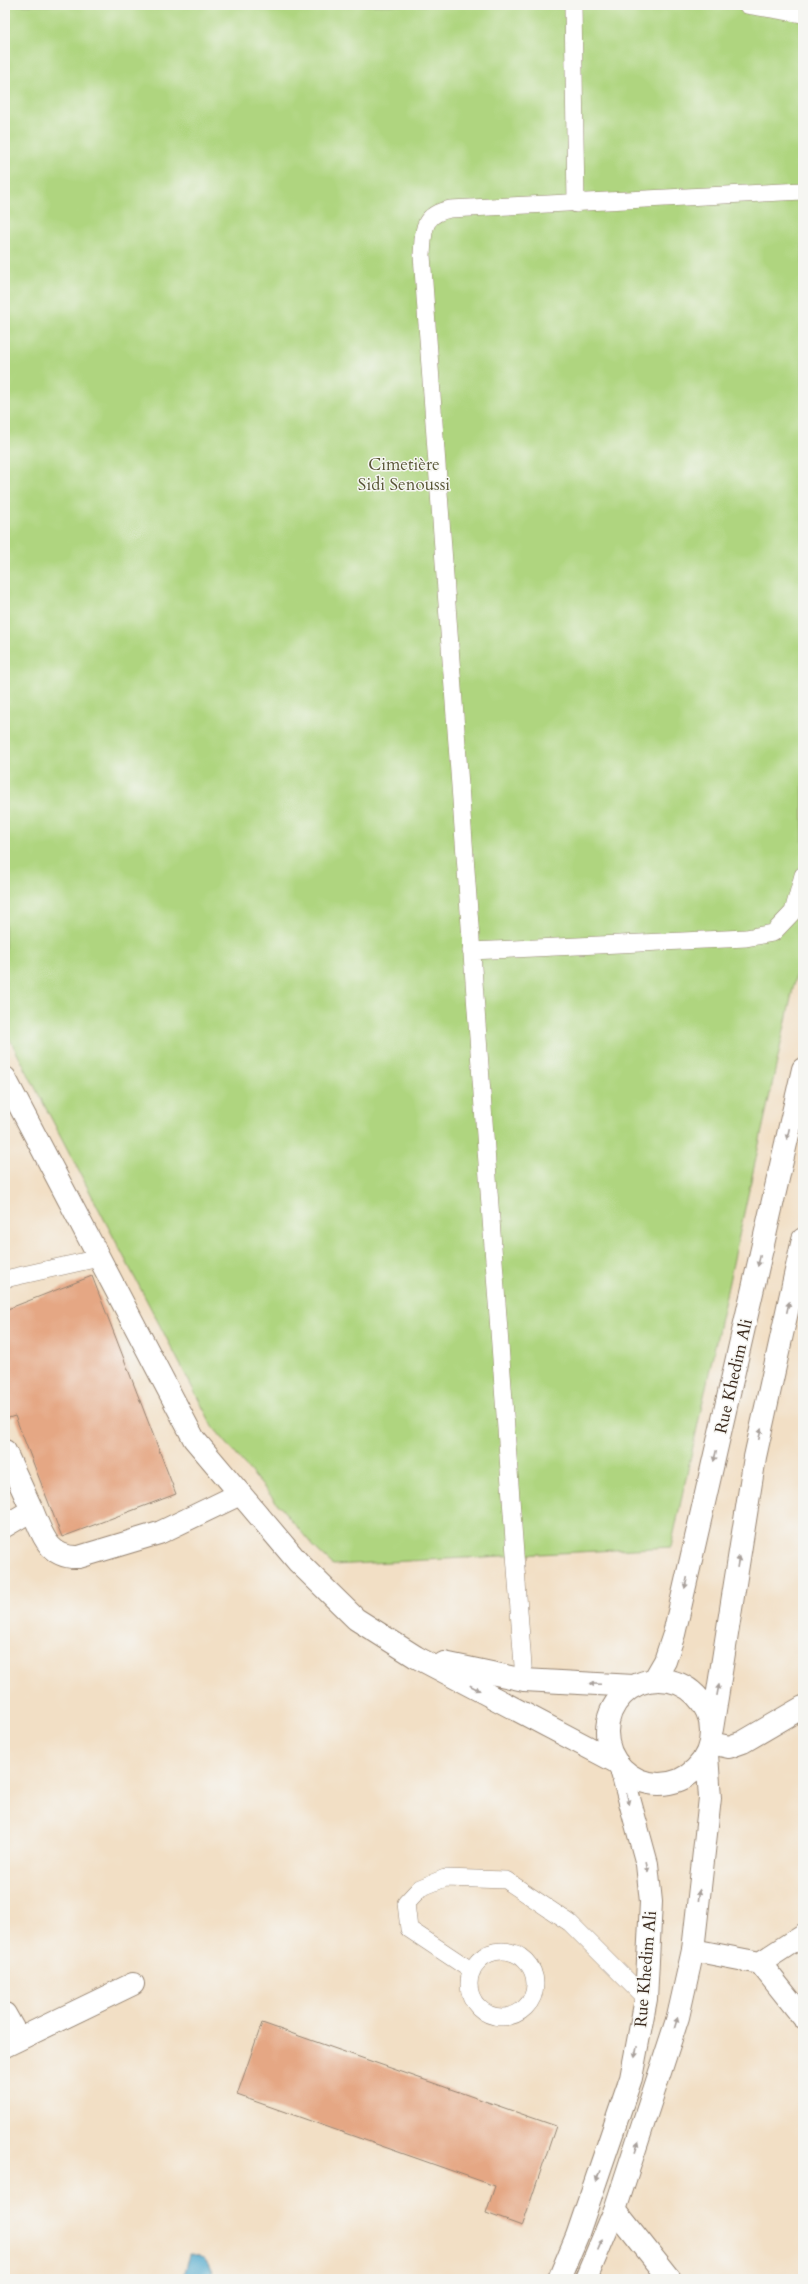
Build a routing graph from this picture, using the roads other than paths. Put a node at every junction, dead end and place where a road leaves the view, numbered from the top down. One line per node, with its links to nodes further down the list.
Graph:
1 (573, 5): 5 (lane)
2 (747, 5): 3 (lane)
3 (803, 14)
4 (803, 191): 5 (lane)
5 (576, 204): 7 (lane)
6 (803, 875): 7 (lane)
7 (471, 951): 18 (lane)
8 (803, 1069): 19 (main road, Rue Khedim Ali, one-way to 19)
9 (5, 1078): 11 (main road)
10 (803, 1240): 22 (main road, one-way to 10)
11 (99, 1258): 12 (lane); 14 (main road)
12 (5, 1279)
13 (5, 1451): 15 (main road)
14 (240, 1494): 15 (main road); 17 (main road)
15 (32, 1510): 16 (main road)
16 (5, 1526)
17 (416, 1657): 18 (main road); 23 (main road, one-way to 23)
18 (524, 1680): 20 (main road, one-way to 18)
19 (654, 1680): 20 (main road); 22 (main road)
20 (634, 1686): 23 (main road)
21 (803, 1707): 22 (main road)
22 (710, 1742): 23 (main road); 25 (main road, Rue Khedim Ali, one-way to 22)
23 (619, 1765): 29 (main road, Rue Khedim Ali, one-way to 29)
24 (803, 1935): 26 (main road)
25 (693, 1950): 26 (main road); 33 (main road, Rue Khedim Ali, one-way to 25)
26 (760, 1963): 31 (main road)
27 (472, 1971): 29 (lane)
28 (133, 1984): 32 (main road)
29 (646, 1999): 34 (main road, Rue Khedim Ali, one-way to 34)
30 (5, 2014): 32 (main road)
31 (803, 2017)
32 (12, 2042)
33 (615, 2210): 35 (main road, Rue Khedim Ali, one-way to 33); 36 (main road)
34 (559, 2279)
35 (586, 2279)
36 (670, 2279)

